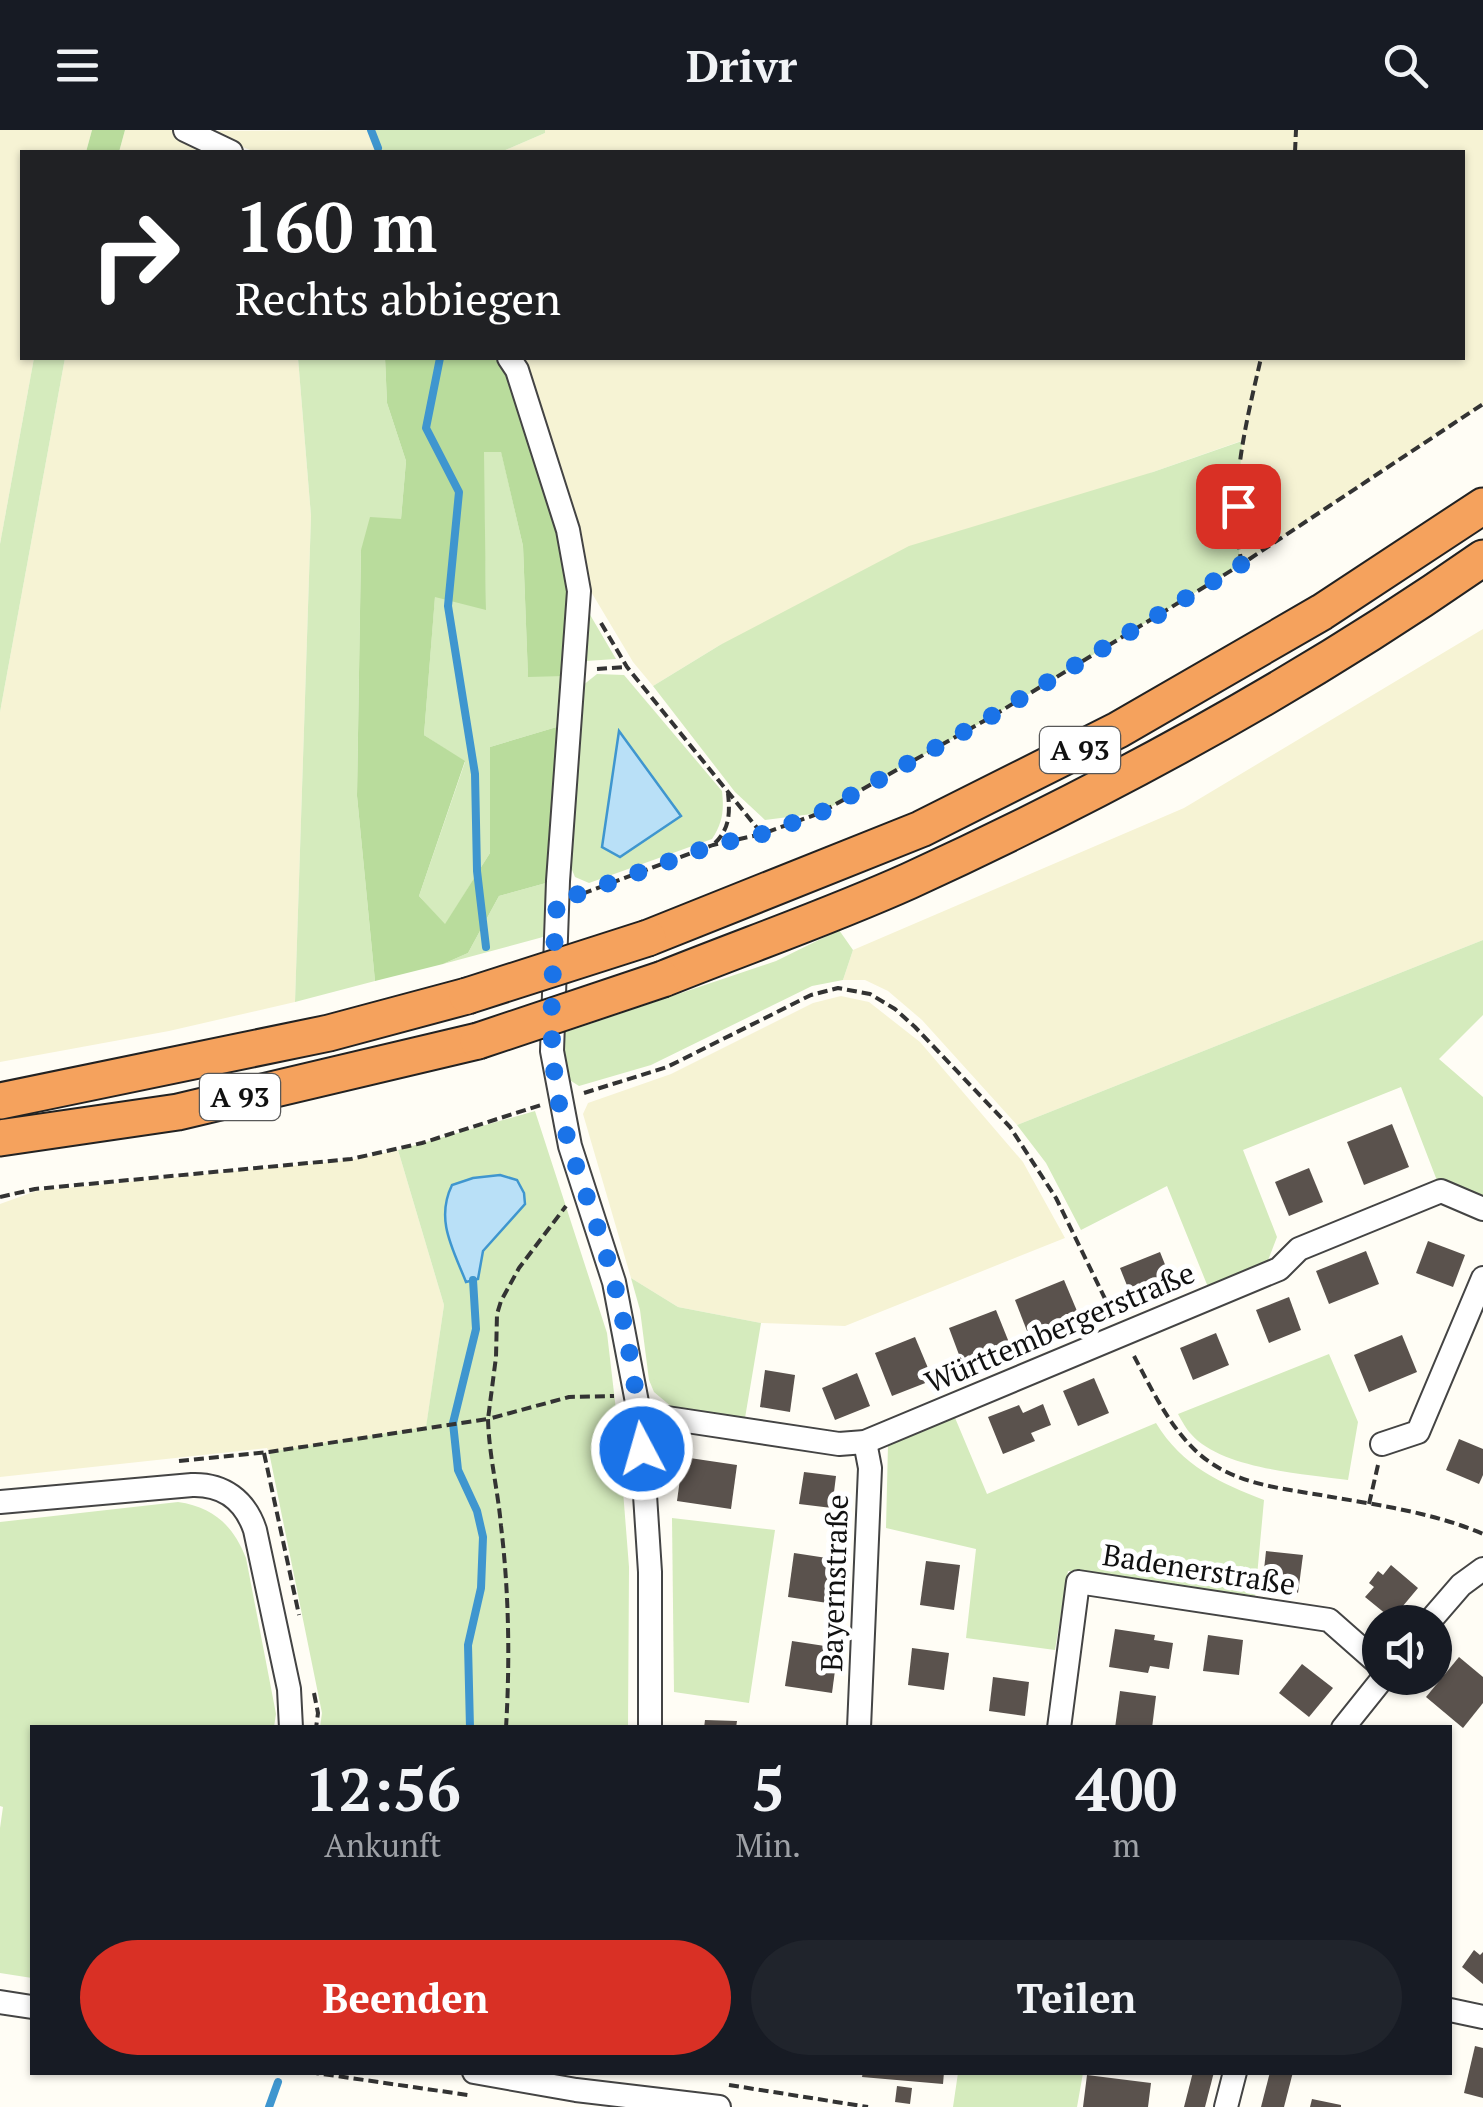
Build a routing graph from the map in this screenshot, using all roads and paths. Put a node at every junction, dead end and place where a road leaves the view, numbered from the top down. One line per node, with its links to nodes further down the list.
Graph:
1 (185, 130): 2 (street)
2 (227, 150)
3 (510, 360): 9 (street)
4 (1261, 360): 8 (path)
5 (1483, 404): 8 (path)
6 (1483, 506): 16 (highway, A 93, bridge)
7 (1483, 558): 18 (highway, A 93, bridge)
8 (1242, 564): 13 (path)
9 (579, 591): 10 (path); 11 (street)
10 (627, 667): 11 (path); 12 (path)
11 (574, 676): 15 (street)
12 (728, 793): 13 (path); 14 (path)
13 (762, 834): 14 (path)
14 (714, 845): 15 (path)
15 (557, 898): 17 (street)
16 (0, 1100)
17 (558, 1100): 19 (path); 23 (path); 26 (street)
18 (0, 1138)
19 (0, 1197)
20 (1483, 1209): 23 (street, Württembergerstraße)
21 (574, 1218): 27 (path)
22 (1483, 1278): 29 (street)
23 (1122, 1334): 28 (street, Württembergerstraße); 32 (path)
24 (616, 1381): 25 (path)
25 (618, 1397): 26 (path); 27 (path)
26 (629, 1413): 28 (street, Württembergerstraße); 40 (street)
27 (488, 1419): 30 (path); 39 (path)
28 (864, 1442): 41 (street, Bayernstraße)
29 (1382, 1444): 32 (path)
30 (264, 1452)
31 (0, 1502): 38 (street)
32 (1369, 1504): 33 (path)
33 (1483, 1534)
34 (1483, 1569): 35 (street)
35 (1444, 1605)
36 (1362, 1649): 42 (street, Badenerstraße)
37 (1369, 1695): 43 (street)
38 (291, 1725)
39 (506, 1725)
40 (650, 1725)
41 (859, 1725)
42 (1059, 1725)
43 (1345, 1725)
44 (0, 2002): 45 (street)
45 (30, 2007)
46 (1452, 2010): 47 (street)
47 (1483, 2017)
48 (349, 2075): 51 (path)
49 (1234, 2075): 54 (street)
50 (608, 2083): 51 (street); 52 (street)
51 (470, 2084)
52 (718, 2095): 53 (path)
53 (868, 2107)
54 (1226, 2107)

